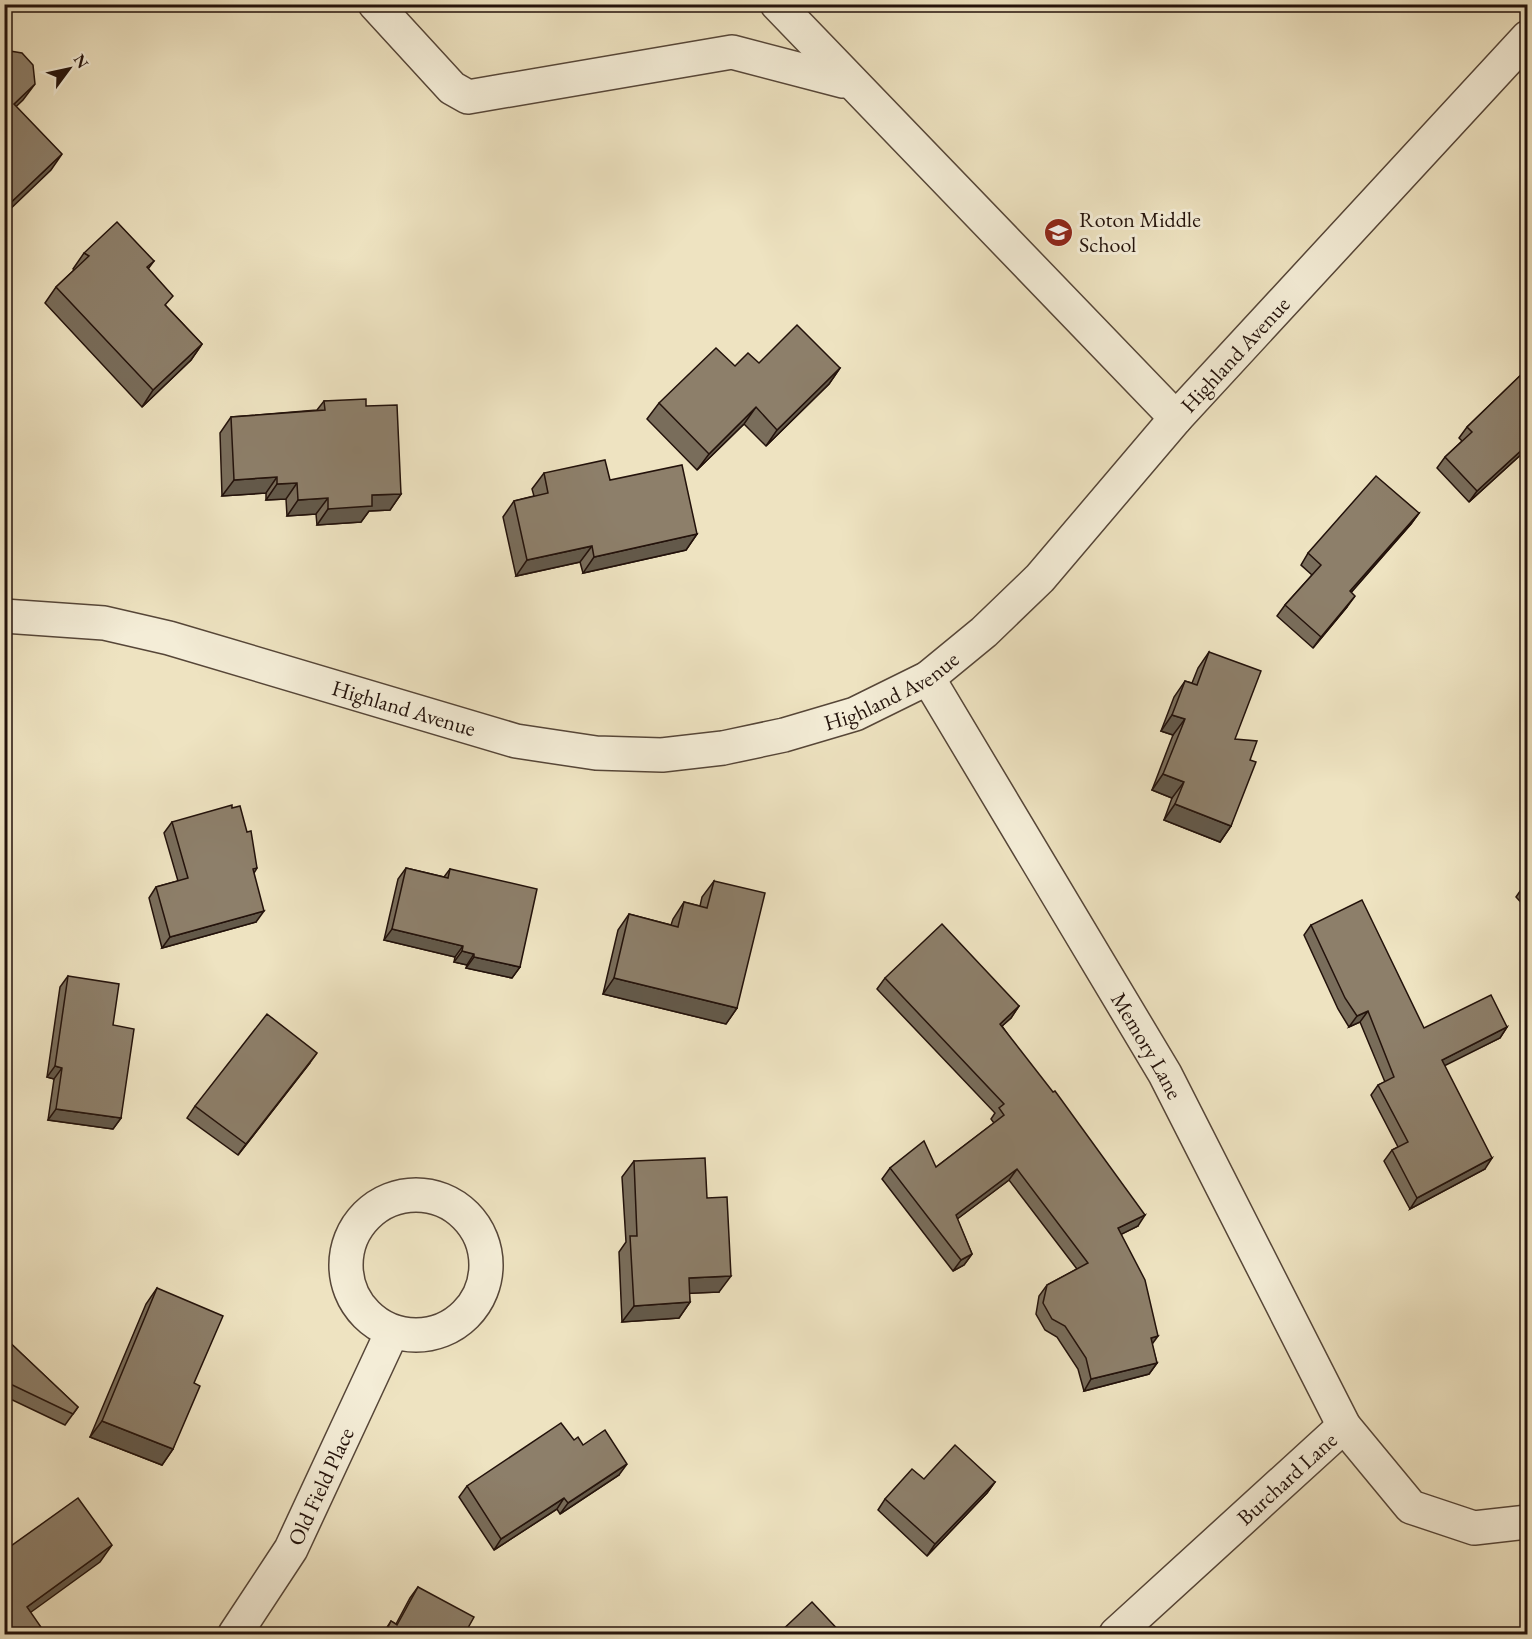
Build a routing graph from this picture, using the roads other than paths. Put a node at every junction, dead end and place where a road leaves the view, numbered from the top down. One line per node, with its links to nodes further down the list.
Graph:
1 (375, 4): 4 (street)
2 (774, 5): 4 (street)
3 (1527, 38): 5 (street, Highland Avenue)
4 (847, 78): 5 (street)
5 (1176, 418): 7 (street, Highland Avenue)
6 (4, 616): 7 (street, Highland Avenue)
7 (927, 678): 9 (street, Memory Lane)
8 (392, 1332): 8 (street); 11 (street, Old Field Place)
9 (1344, 1426): 10 (street, Burchard Lane); 12 (street, Burchard Lane)
10 (1527, 1522)
11 (235, 1635)
12 (1116, 1635)

